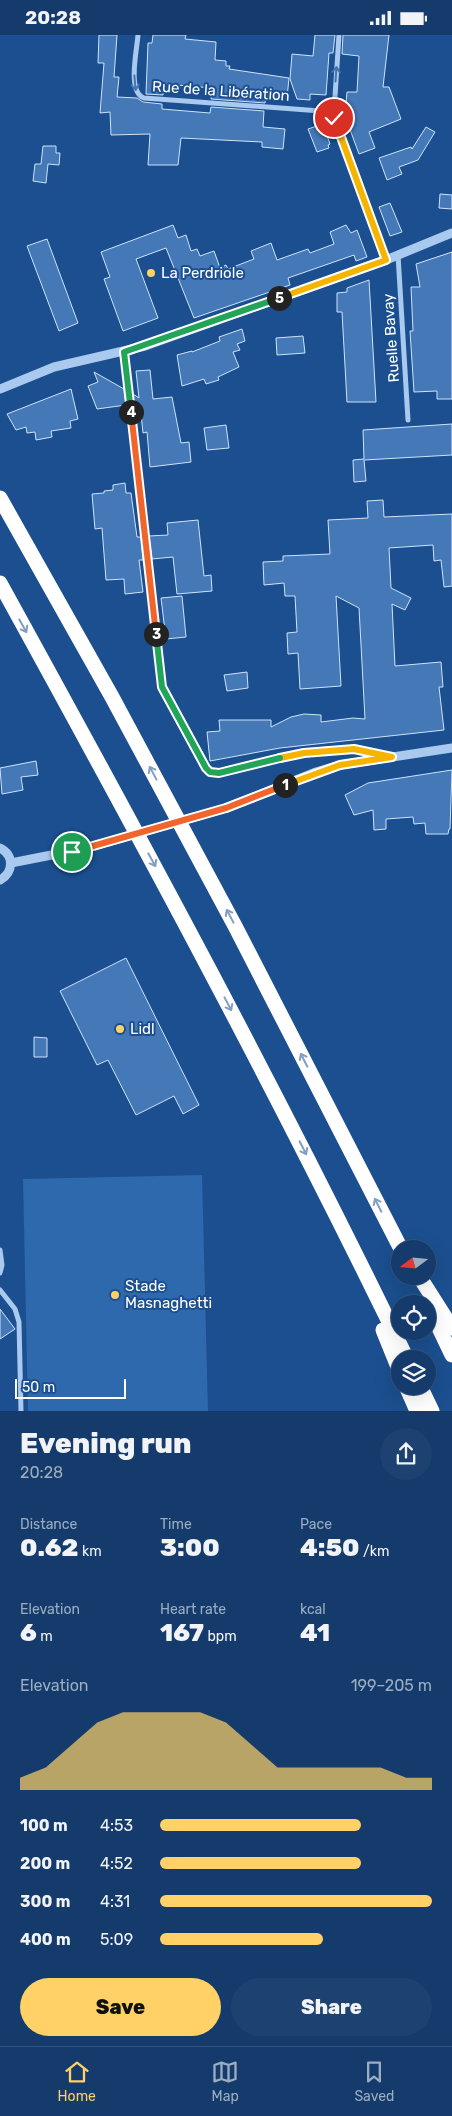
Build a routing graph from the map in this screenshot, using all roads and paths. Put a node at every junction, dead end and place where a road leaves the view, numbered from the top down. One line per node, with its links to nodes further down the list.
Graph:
1 (138, 35): 3 (street, Rue de la Libération, one-way to 3)
2 (339, 35): 3 (street, one-way to 2)
3 (334, 112): 6 (street)
4 (448, 235): 5 (street)
5 (398, 255): 6 (street); 9 (street, Ruelle Bavay)
6 (386, 260): 7 (street)
7 (124, 352): 8 (street); 13 (street)
8 (0, 389)
9 (408, 420)
10 (0, 498): 18 (highway, one-way to 10)
11 (0, 583): 17 (highway, one-way to 17)
12 (452, 748): 13 (street)
13 (392, 757): 15 (street, bridge)
14 (0, 848): 15 (street)
15 (11, 863): 16 (street)
16 (0, 880)
17 (339, 1220): 25 (highway); 26 (highway)
18 (395, 1240)
19 (0, 1250): 20 (street)
20 (0, 1273)
21 (424, 1285): 24 (highway)
22 (0, 1290): 30 (street)
23 (436, 1322): 27 (highway)
24 (452, 1328)
25 (391, 1350)
26 (403, 1350)
27 (452, 1355)
28 (410, 1395): 31 (highway)
29 (424, 1395): 32 (highway)
30 (21, 1411)
31 (417, 1411)
32 (432, 1411)

